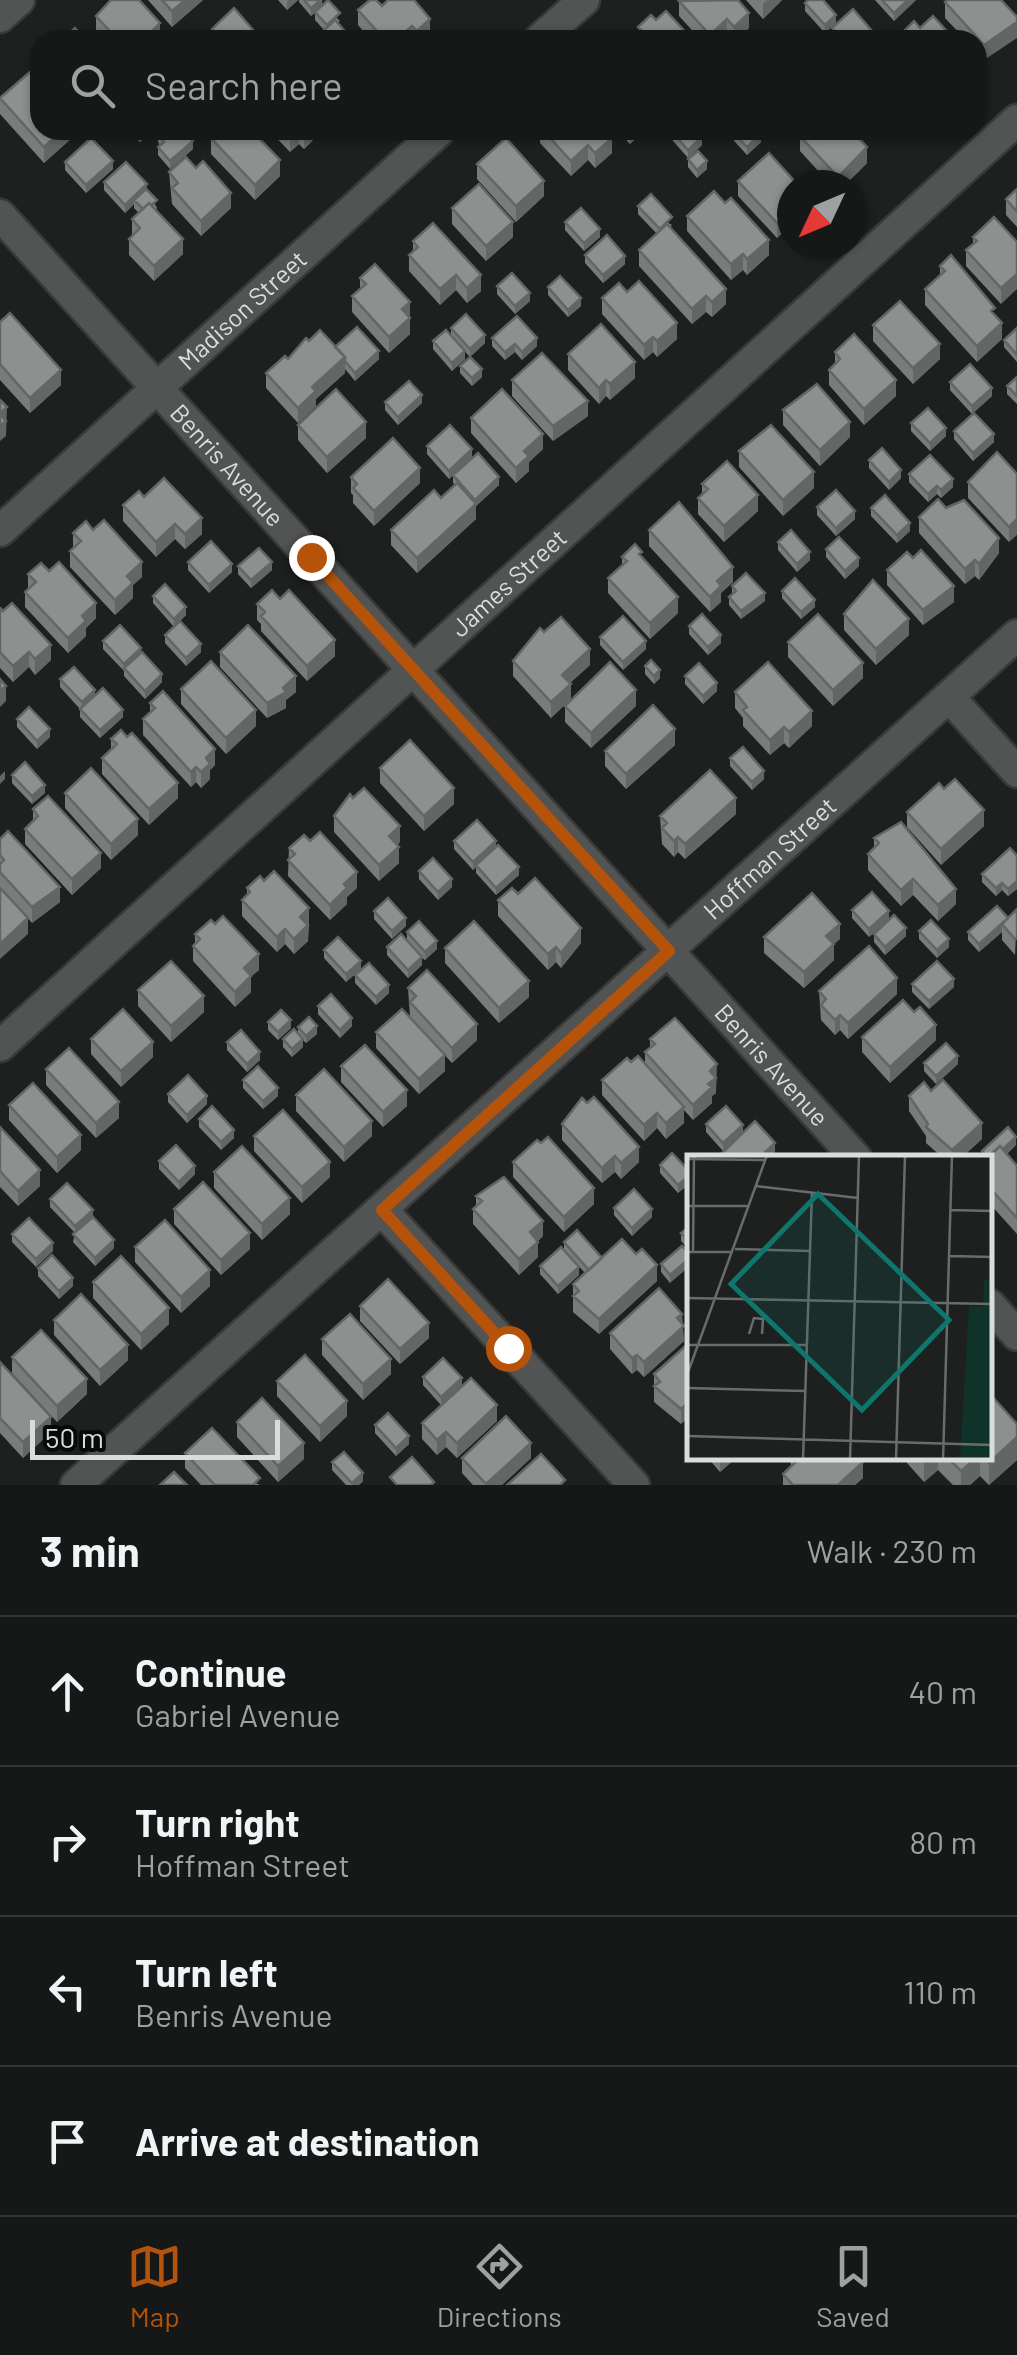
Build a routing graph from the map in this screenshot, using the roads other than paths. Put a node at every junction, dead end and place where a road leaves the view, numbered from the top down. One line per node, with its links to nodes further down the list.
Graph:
1 (19, 0): 3 (street)
2 (584, 0): 4 (street)
3 (0, 17)
4 (551, 30)
5 (1017, 120): 11 (street, James Street)
6 (429, 140): 8 (street, Madison Street)
7 (0, 215): 8 (street, Benris Avenue)
8 (157, 388): 9 (street, Madison Street); 11 (street, Benris Avenue)
9 (0, 531)
10 (1017, 635): 12 (street, Hoffman Street)
11 (414, 670): 14 (street, Benris Avenue); 15 (street, James Street)
12 (949, 697): 13 (street); 14 (street, Hoffman Street)
13 (1017, 772)
14 (669, 951): 16 (street, Benris Avenue); 17 (street, Hoffman Street)
15 (0, 1046)
16 (853, 1155)
17 (382, 1210): 20 (street, Hoffman Street); 21 (street)
18 (992, 1307): 19 (street)
19 (1017, 1335)
20 (76, 1485)
21 (634, 1485)

